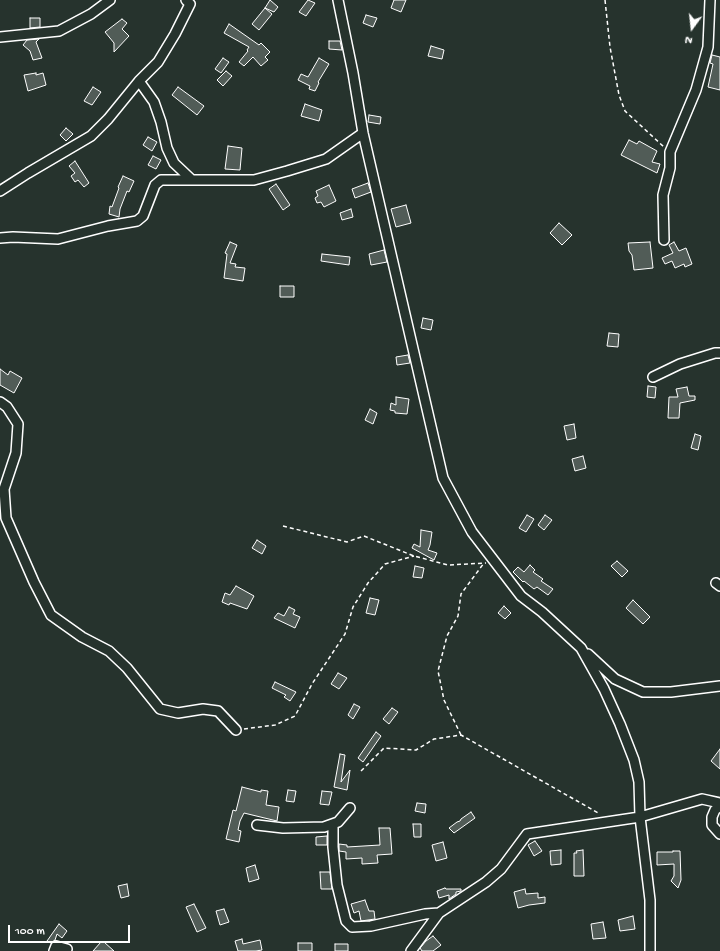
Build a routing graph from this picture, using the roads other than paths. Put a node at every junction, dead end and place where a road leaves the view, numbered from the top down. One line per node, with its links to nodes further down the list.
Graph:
1 (110, 0): 5 (street)
2 (186, 0): 6 (street)
3 (338, 0): 7 (street)
4 (710, 0): 11 (street)
5 (0, 37)
6 (138, 81): 8 (street); 9 (street)
7 (363, 133): 8 (street); 15 (street)
8 (192, 180): 10 (street)
9 (0, 191)
10 (0, 238)
11 (664, 240)
12 (720, 353): 13 (street)
13 (653, 377)
14 (0, 402): 17 (street)
15 (581, 648): 16 (street); 21 (street)
16 (720, 686)
17 (236, 730)
18 (720, 802): 21 (street)
19 (720, 806): 24 (street)
20 (350, 808): 23 (street)
21 (640, 817): 25 (street); 29 (street)
22 (257, 825): 23 (street)
23 (333, 825): 25 (street)
24 (720, 834)
25 (439, 913): 28 (street)
26 (67, 949): 27 (street)
27 (54, 951)
28 (411, 951)
29 (650, 951)

